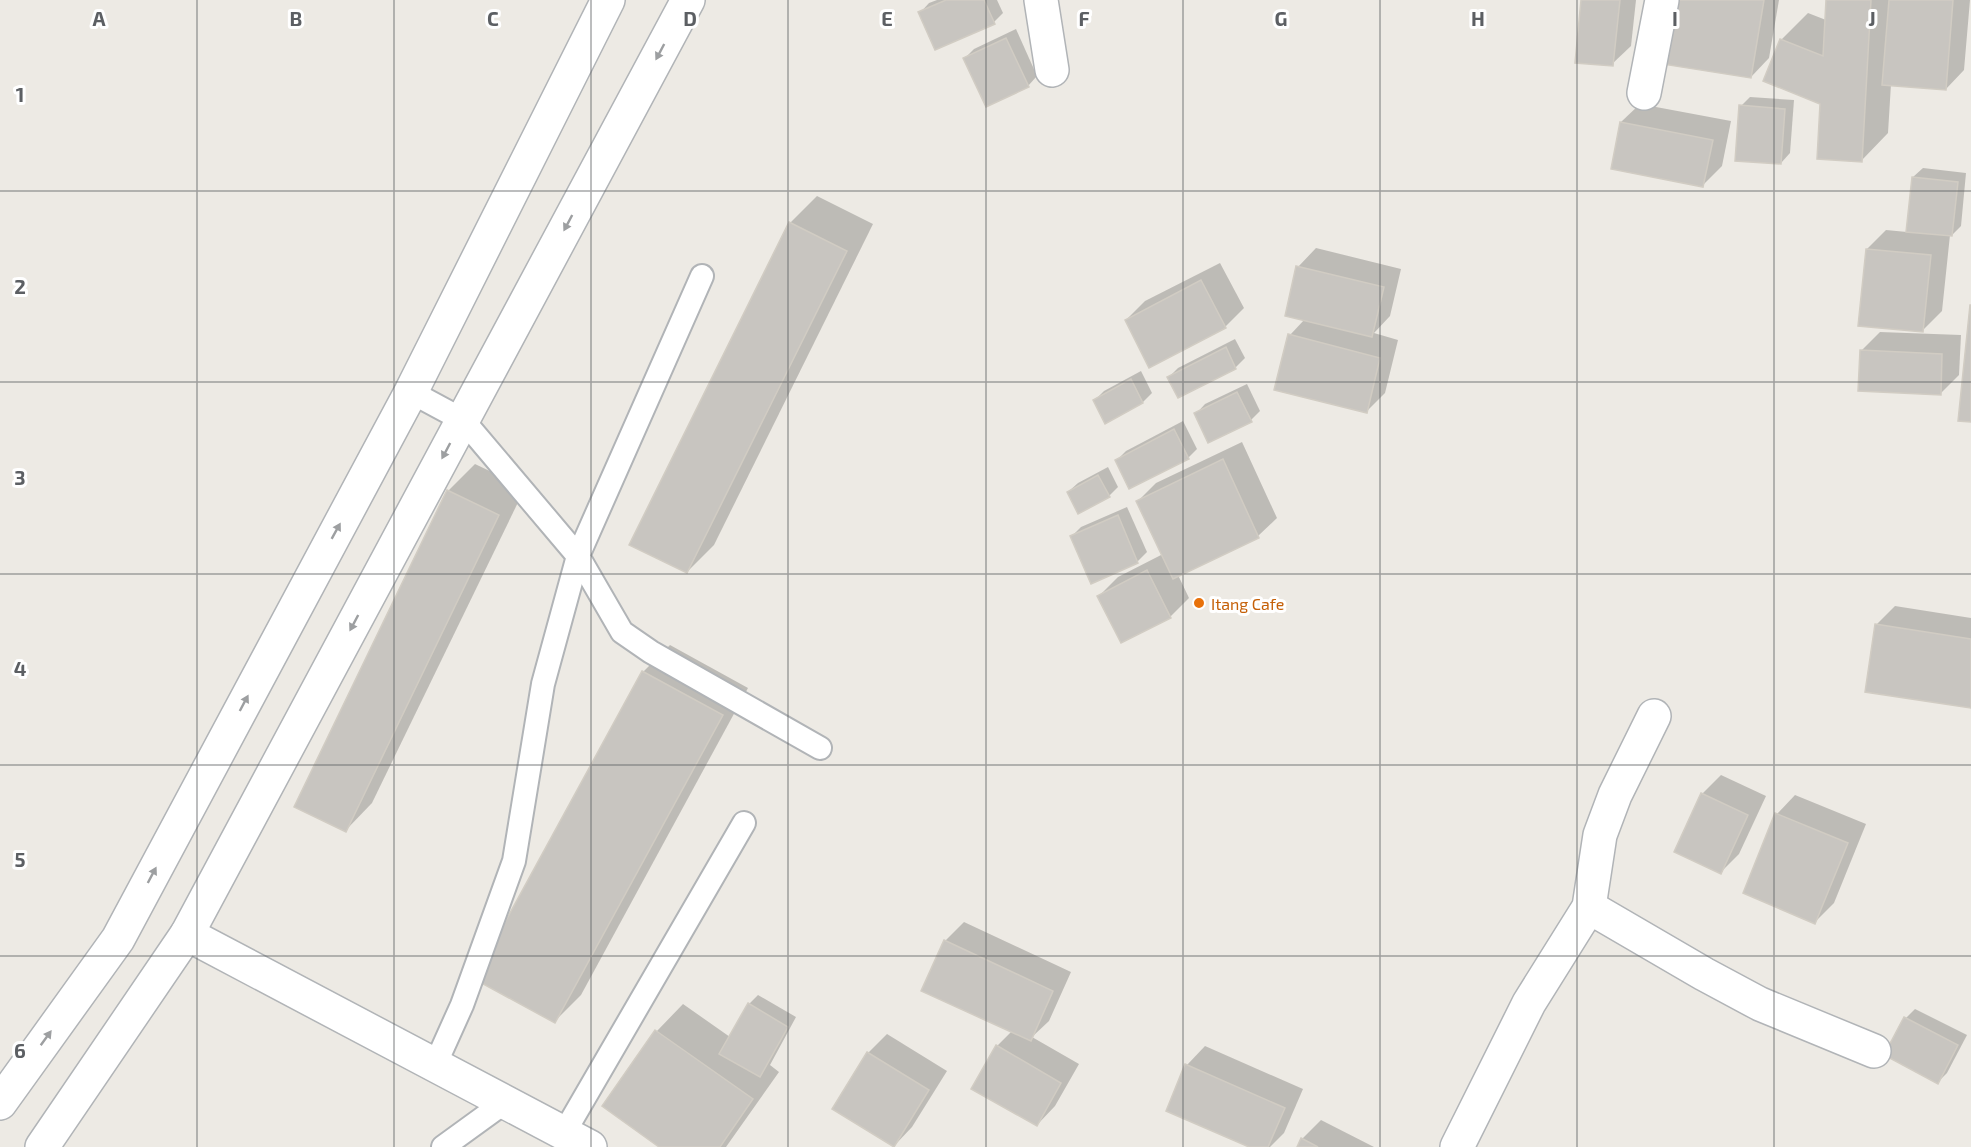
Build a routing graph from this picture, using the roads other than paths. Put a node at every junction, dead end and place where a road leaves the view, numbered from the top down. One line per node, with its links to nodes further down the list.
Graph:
1 (608, 0): 8 (street)
2 (688, 0): 9 (street, one-way to 9)
3 (1041, 0): 5 (street)
4 (1662, 0): 6 (street)
5 (1052, 70)
6 (1644, 93)
7 (702, 276): 10 (lane)
8 (411, 392): 9 (lane); 19 (street, one-way to 8)
9 (463, 420): 10 (lane); 15 (street, one-way to 15)
10 (578, 556): 12 (lane); 17 (lane)
11 (1654, 716): 14 (street)
12 (820, 748)
13 (744, 823): 20 (lane)
14 (1589, 907): 16 (street); 23 (street)
15 (187, 934): 17 (street); 21 (street)
16 (1874, 1051)
17 (435, 1065): 18 (street)
18 (505, 1102): 20 (street); 22 (lane)
19 (0, 1103)
20 (577, 1140)
21 (42, 1147)
22 (443, 1147)
23 (1456, 1147)

